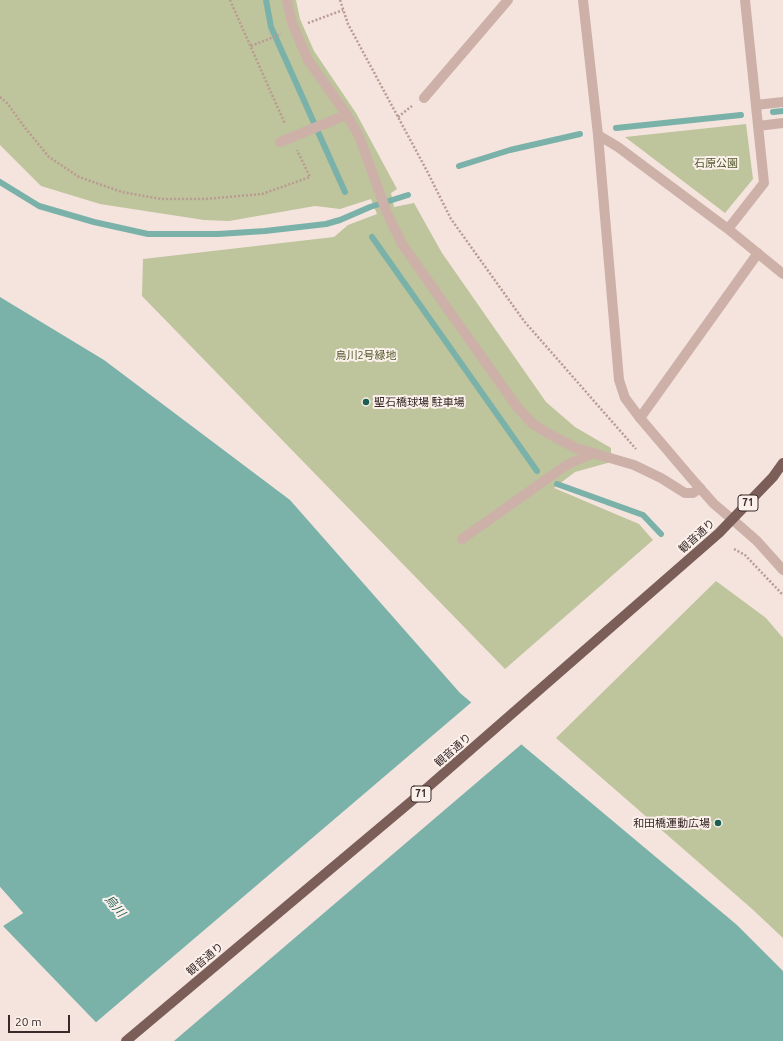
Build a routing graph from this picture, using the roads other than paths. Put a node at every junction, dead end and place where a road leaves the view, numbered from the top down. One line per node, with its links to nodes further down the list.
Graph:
1 (287, 0): 8 (street)
2 (508, 0): 5 (street)
3 (583, 0): 11 (street)
4 (745, 0): 7 (street)
5 (424, 98)
6 (783, 102): 7 (street)
7 (756, 105): 10 (street)
8 (346, 115): 12 (street); 17 (street)
9 (783, 123): 10 (street)
10 (758, 126): 13 (street)
11 (598, 135): 13 (street); 16 (street)
12 (280, 142)
13 (728, 229): 14 (street)
14 (758, 253): 15 (street); 16 (street)
15 (783, 274)
16 (640, 418): 19 (street)
17 (594, 453): 19 (street); 21 (street)
18 (783, 463): 20 (main road, 観音通り / 71)
19 (700, 488): 20 (street)
20 (732, 520): 22 (street); 23 (main road, 観音通り / 71)
21 (462, 539)
22 (783, 570)
23 (126, 1041)

